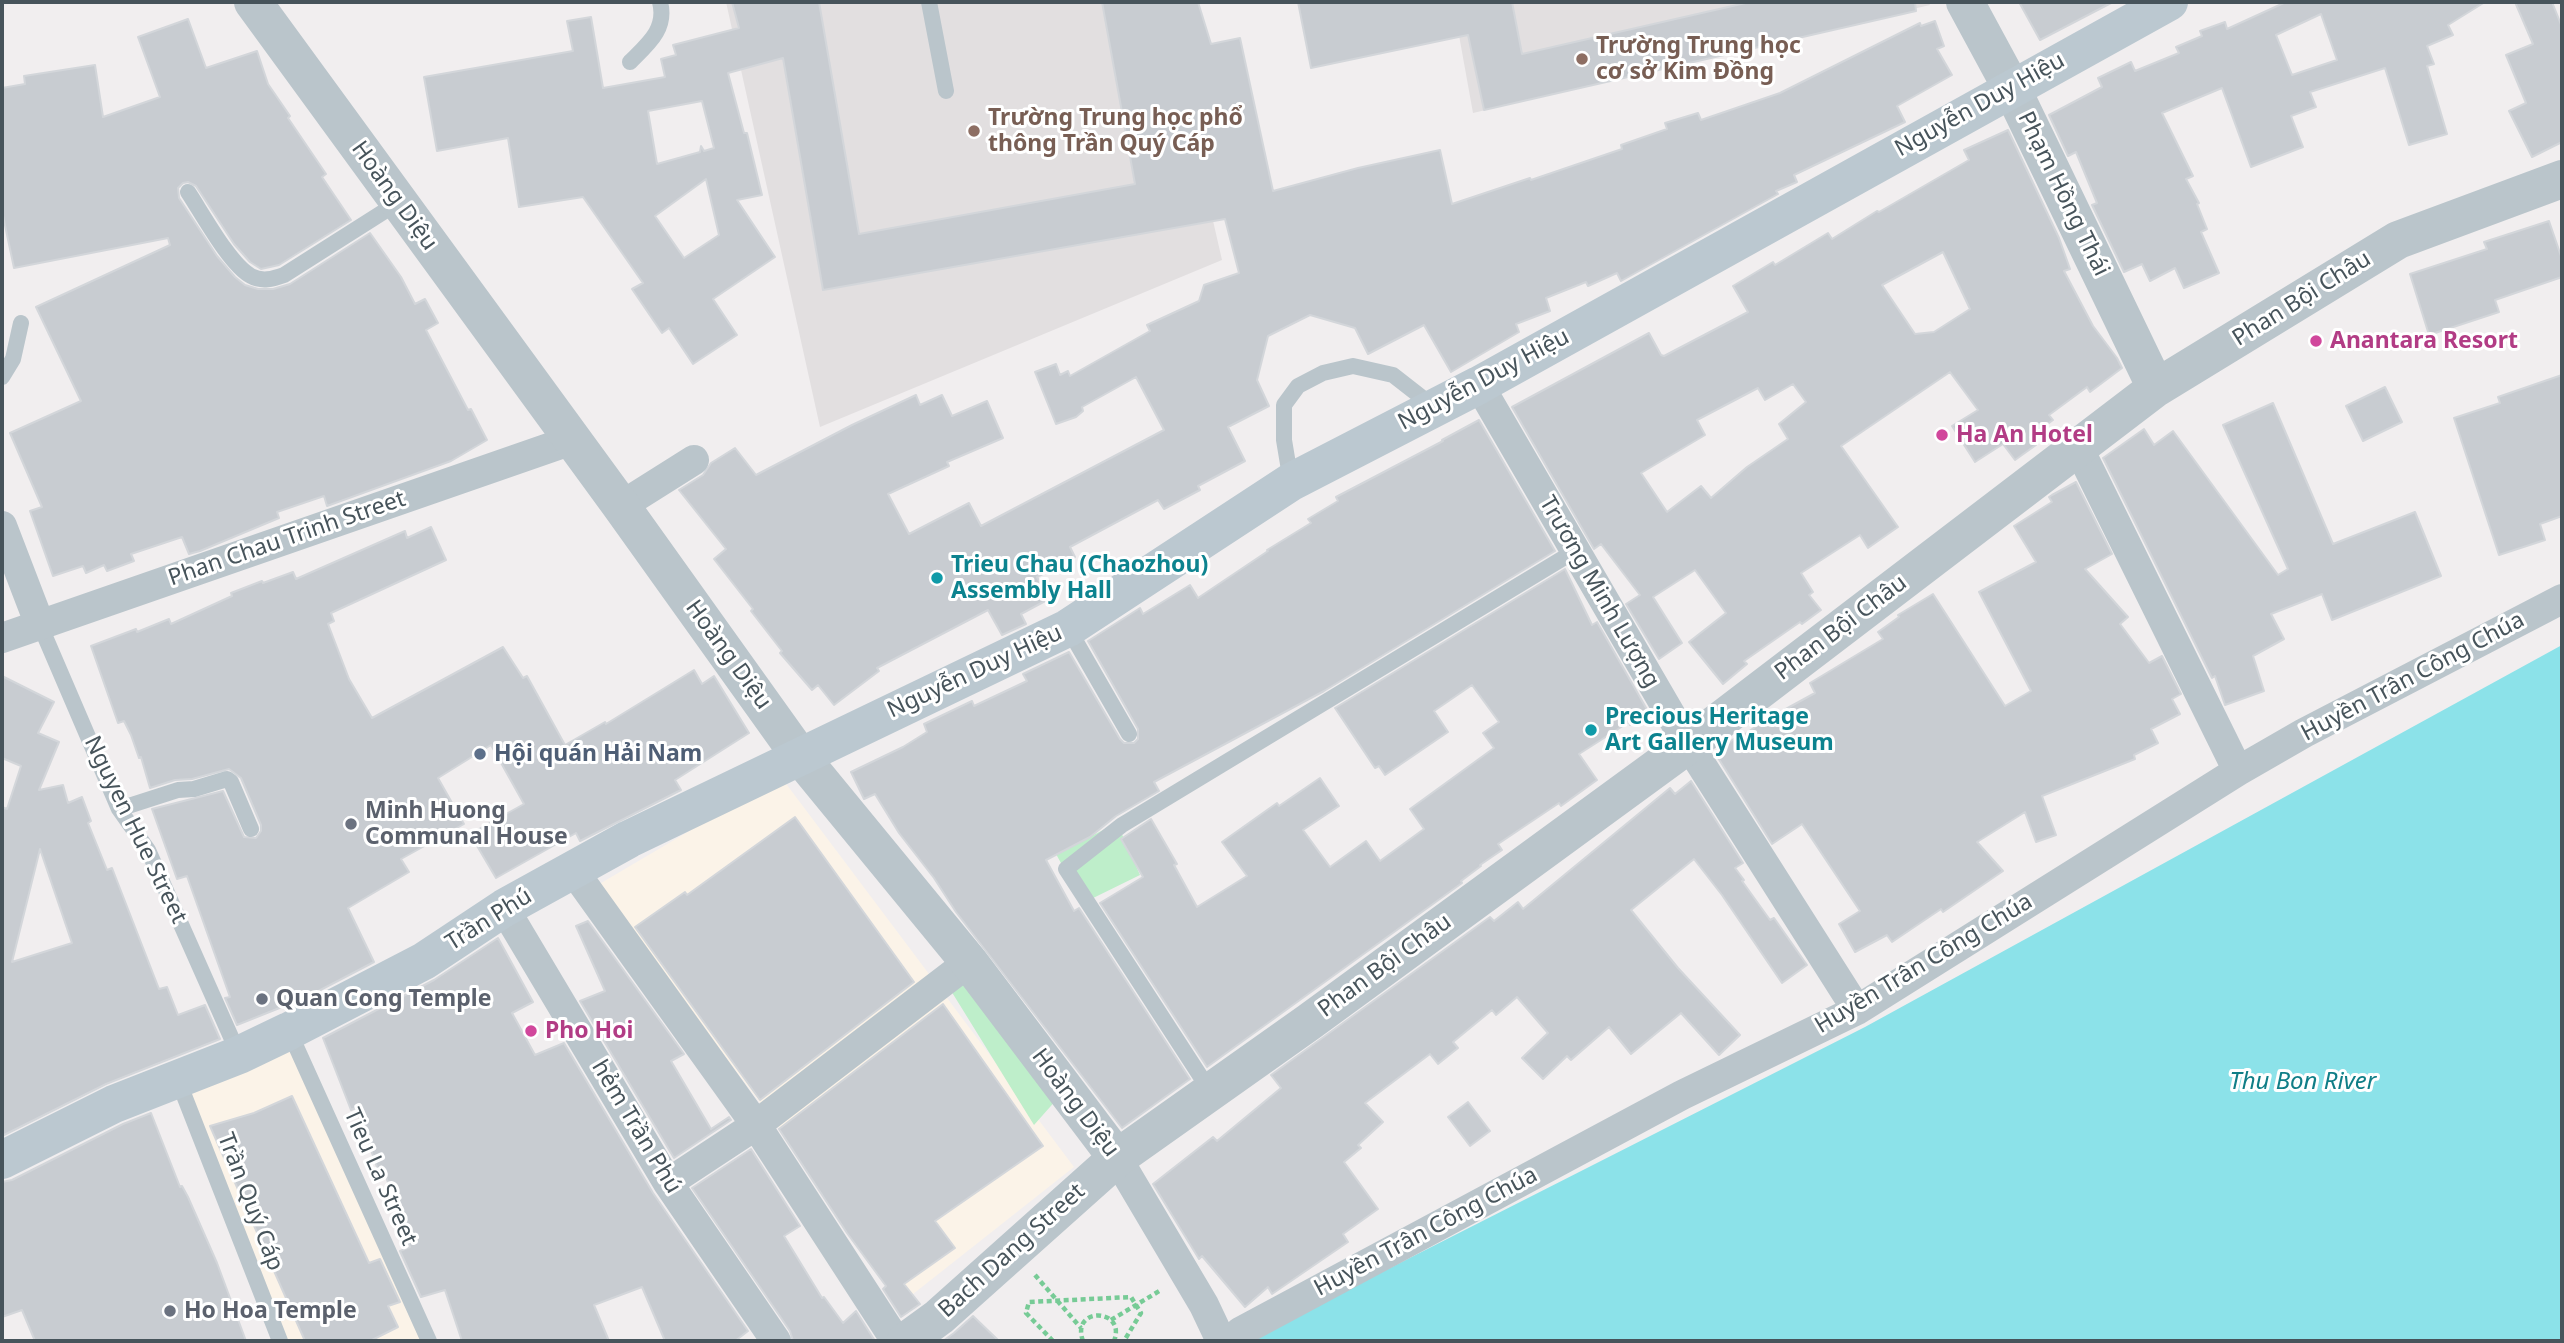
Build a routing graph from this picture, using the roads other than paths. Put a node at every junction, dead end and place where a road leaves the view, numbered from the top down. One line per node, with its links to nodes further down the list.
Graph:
1 (253, 2): 11 (street, Hoàng Diệu)
2 (660, 2): 6 (lane)
3 (929, 2): 8 (lane)
4 (1965, 2): 7 (street, Phạm Hồng Thái)
5 (2169, 2): 7 (main road, Nguyễn Duy Hiệu)
6 (630, 62)
7 (2011, 87): 14 (main road, Nguyễn Duy Hiệu); 15 (street, Phạm Hồng Thái)
8 (946, 91)
9 (2562, 179): 15 (street, Phan Bội Châu)
10 (188, 192): 11 (lane)
11 (399, 202): 17 (street, Hoàng Diệu)
12 (21, 323): 13 (lane)
13 (2, 377)
14 (1479, 385): 16 (main road, Nguyễn Duy Hiệu); 23 (street, Trương Minh Lượng)
15 (2157, 388): 18 (street, Phan Bội Châu)
16 (1434, 408): 20 (main road, Nguyễn Duy Hiệu); 20 (lane)
17 (572, 440): 21 (street, Hoàng Diệu); 25 (street, Phan Chau Trinh Street)
18 (2078, 447): 29 (street, Phan Bội Châu); 31 (street)
19 (694, 460): 21 (street)
20 (1291, 482): 26 (main road, Nguyễn Duy Hiệu)
21 (621, 506): 30 (street, Hoàng Diệu)
22 (2, 526): 25 (street, Nguyen Hue Street)
23 (1575, 551): 29 (street, Trương Minh Lượng); 41 (lane)
24 (2562, 599): 31 (street, Huyền Trân Công Chúa)
25 (40, 625): 27 (street, Phan Chau Trinh Street); 32 (lane, Nguyen Hue Street)
26 (1068, 628): 28 (lane); 30 (main road, Nguyễn Duy Hiệu)
27 (2, 638)
28 (1129, 734)
29 (1688, 745): 37 (street, Trương Minh Lượng); 41 (street, Phan Bội Châu)
30 (799, 755): 34 (main road, Trần Phú); 36 (street, Hoàng Diệu)
31 (2238, 771): 37 (street, Huyền Trân Công Chúa)
32 (119, 809): 33 (lane); 39 (lane, Nguyen Hue Street)
33 (251, 829)
34 (573, 870): 35 (main road, Trần Phú); 42 (street)
35 (504, 908): 38 (main road, Trần Phú); 45 (street, hẻm Trần Phú)
36 (969, 962): 42 (street); 43 (street, Hoàng Diệu)
37 (1857, 1010): 46 (street, Huyền Trân Công Chúa)
38 (289, 1031): 39 (main road, Trần Phú); 48 (lane, Tieu La Street)
39 (239, 1055): 40 (main road, Trần Phú)
40 (178, 1080): 44 (main road, Trần Phú); 47 (lane, Trần Quý Cáp)
41 (1210, 1092): 43 (street, Phan Bội Châu)
42 (757, 1125): 45 (street); 50 (street)
43 (1117, 1158): 46 (street, Hoàng Diệu); 51 (street, Bach Dang Street)
44 (2, 1160)
45 (668, 1183): 49 (street, hẻm Trần Phú)
46 (1231, 1337)
47 (280, 1341)
48 (429, 1341)
49 (776, 1341)
50 (896, 1341)
51 (906, 1341)

